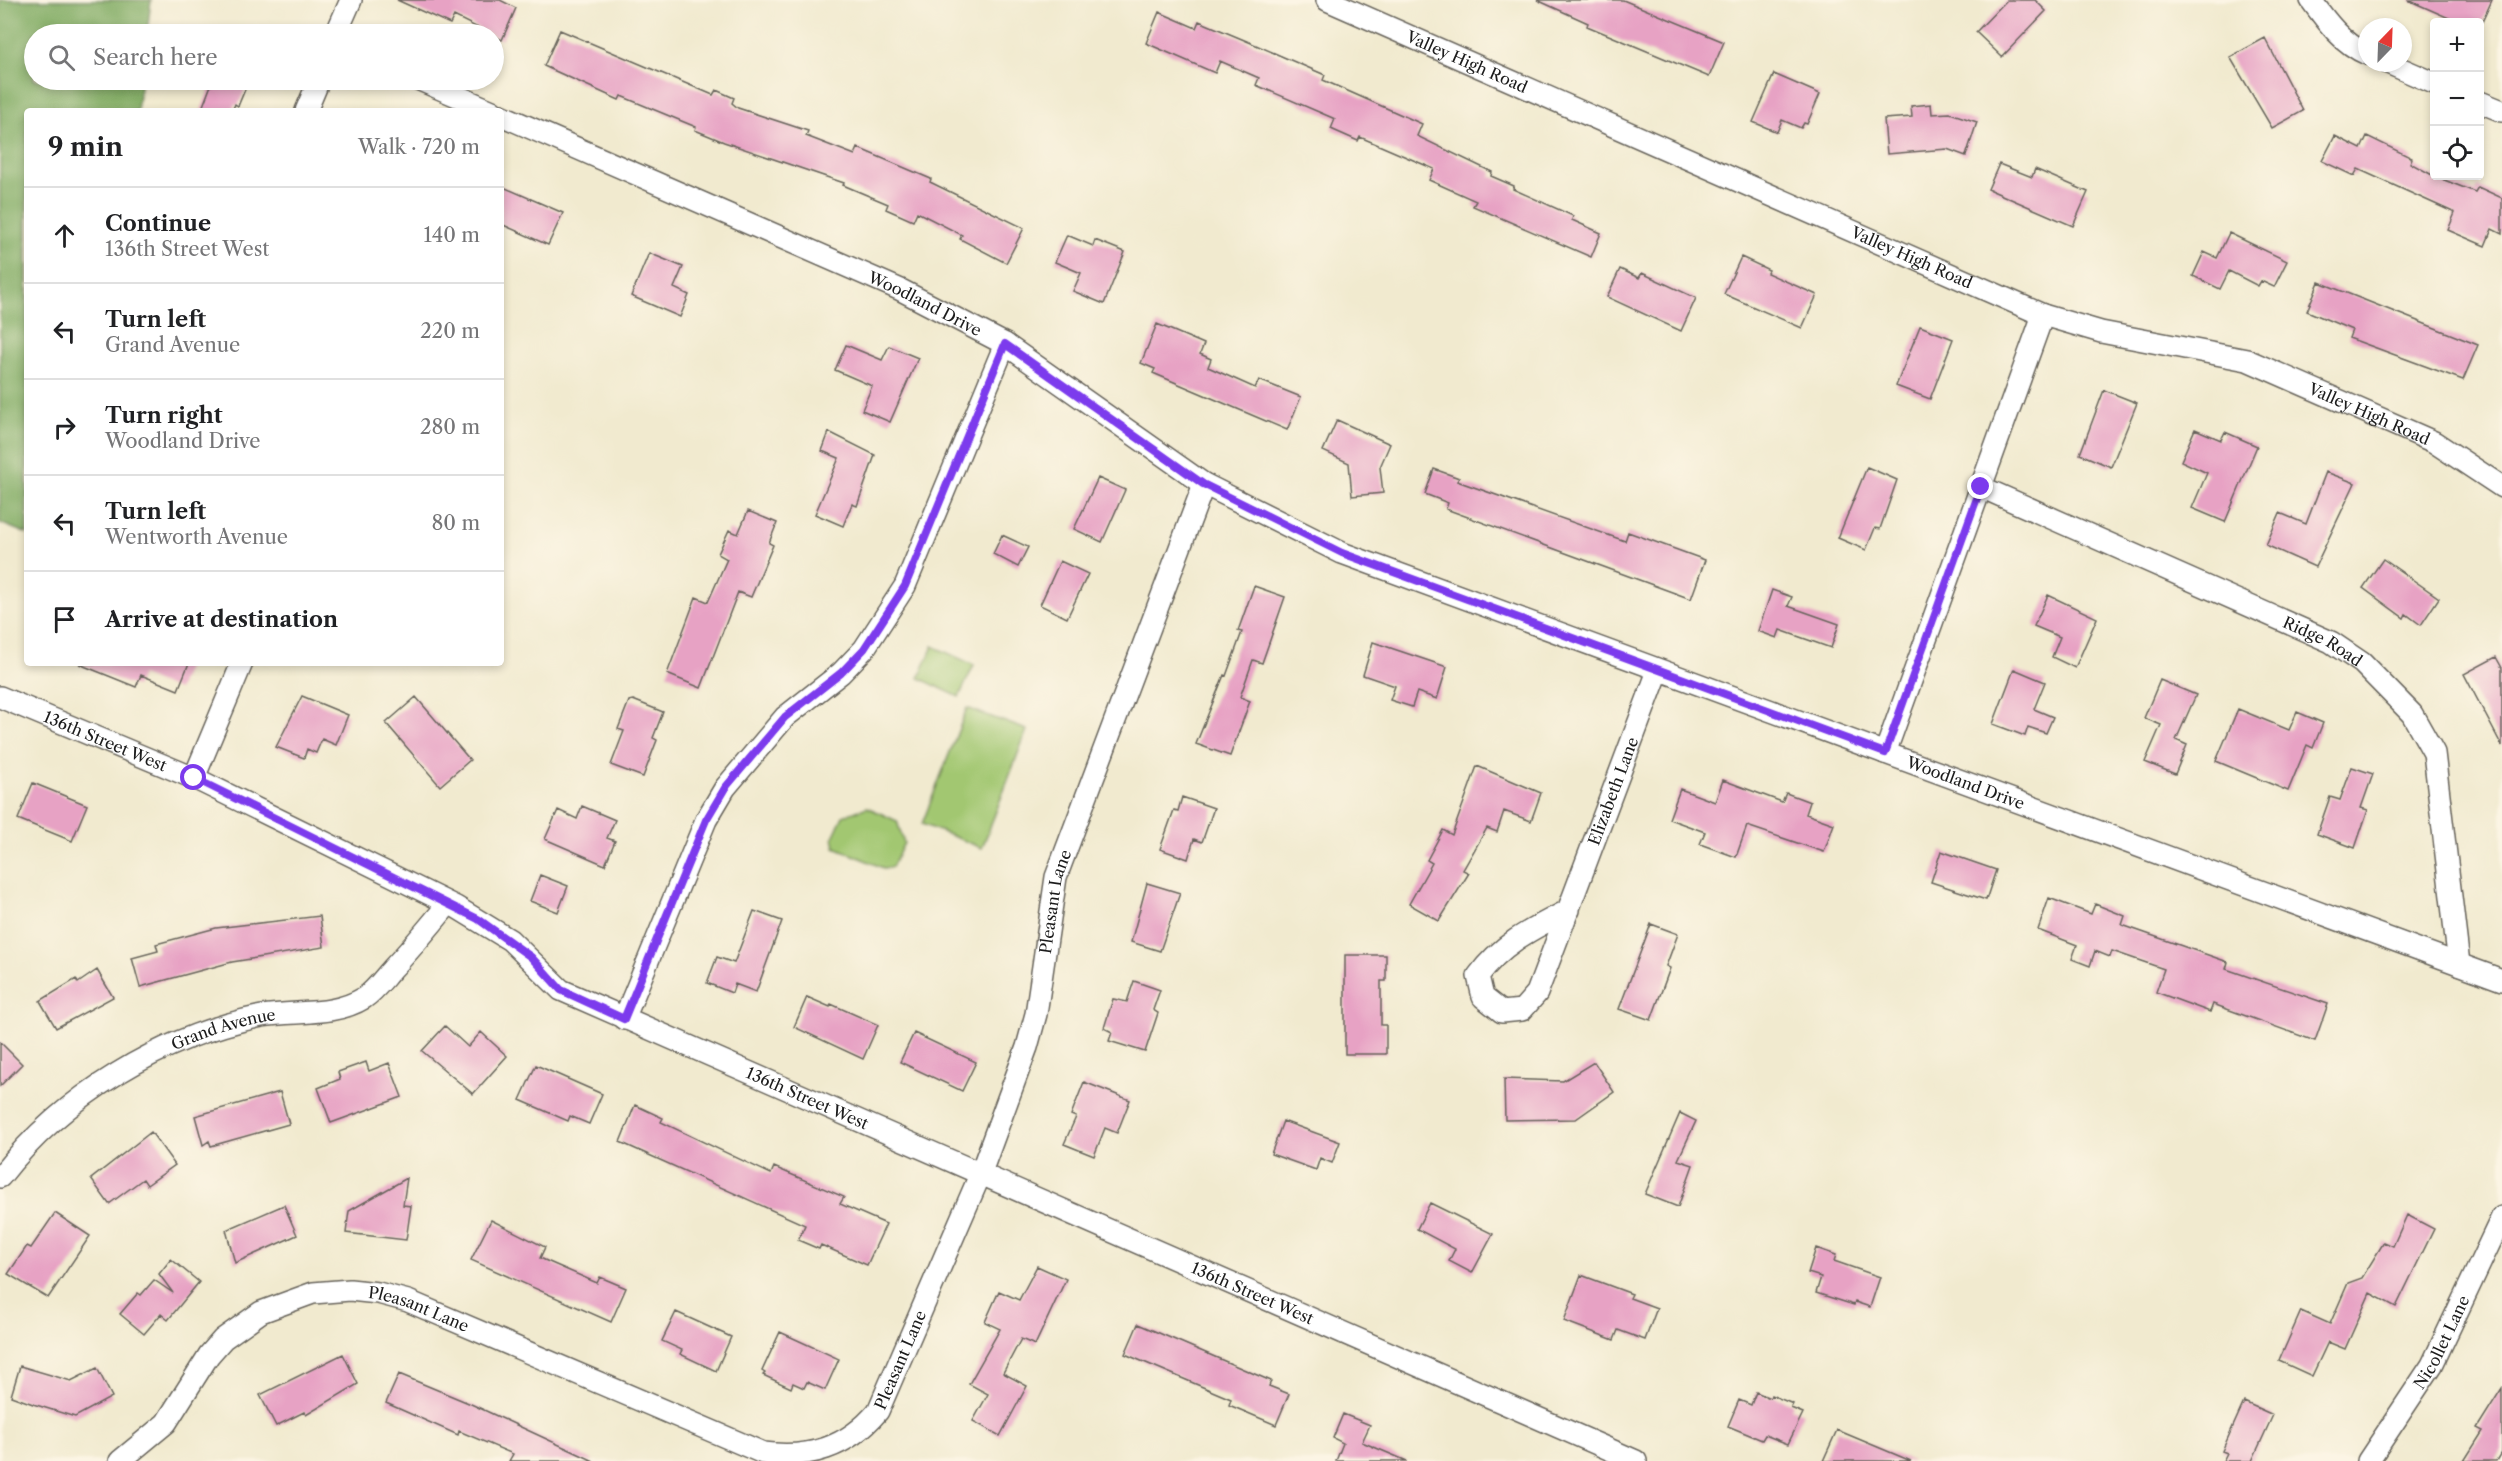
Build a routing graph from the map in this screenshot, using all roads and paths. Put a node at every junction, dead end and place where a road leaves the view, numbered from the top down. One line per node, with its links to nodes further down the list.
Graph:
1 (351, 0): 4 (street)
2 (1327, 0): 15 (street, Valley High Road)
3 (2311, 0): 5 (street)
4 (340, 24)
5 (2358, 50)
6 (2409, 72): 7 (street)
7 (2430, 81)
8 (315, 90): 11 (street)
9 (443, 90): 12 (street)
10 (2484, 104): 13 (street)
11 (307, 108)
12 (485, 108)
13 (2502, 111)
14 (504, 116): 16 (street, Woodland Drive)
15 (2043, 315): 18 (street); 19 (street, Valley High Road)
16 (1005, 344): 17 (street, Woodland Drive); 29 (street)
17 (1203, 484): 21 (street, Woodland Drive); 30 (street, Pleasant Lane)
18 (1981, 487): 23 (street); 27 (street, Ridge Road)
19 (2502, 487)
20 (241, 666): 24 (street)
21 (1658, 671): 23 (street, Woodland Drive); 26 (street, Elizabeth Lane)
22 (0, 697): 24 (street, 136th Street West)
23 (1885, 753): 27 (street, Woodland Drive)
24 (194, 778): 25 (street, 136th Street West)
25 (448, 904): 29 (street, 136th Street West); 31 (street, Grand Avenue)
26 (1569, 910): 26 (street, Elizabeth Lane)
27 (2459, 964): 28 (street, Woodland Drive)
28 (2502, 980)
29 (624, 1019): 30 (street, 136th Street West)
30 (980, 1175): 33 (street, Pleasant Lane); 34 (street, 136th Street West)
31 (0, 1177)
32 (2502, 1217): 35 (street, Nicollet Lane)
33 (120, 1461)
34 (1636, 1461)
35 (2368, 1461)

